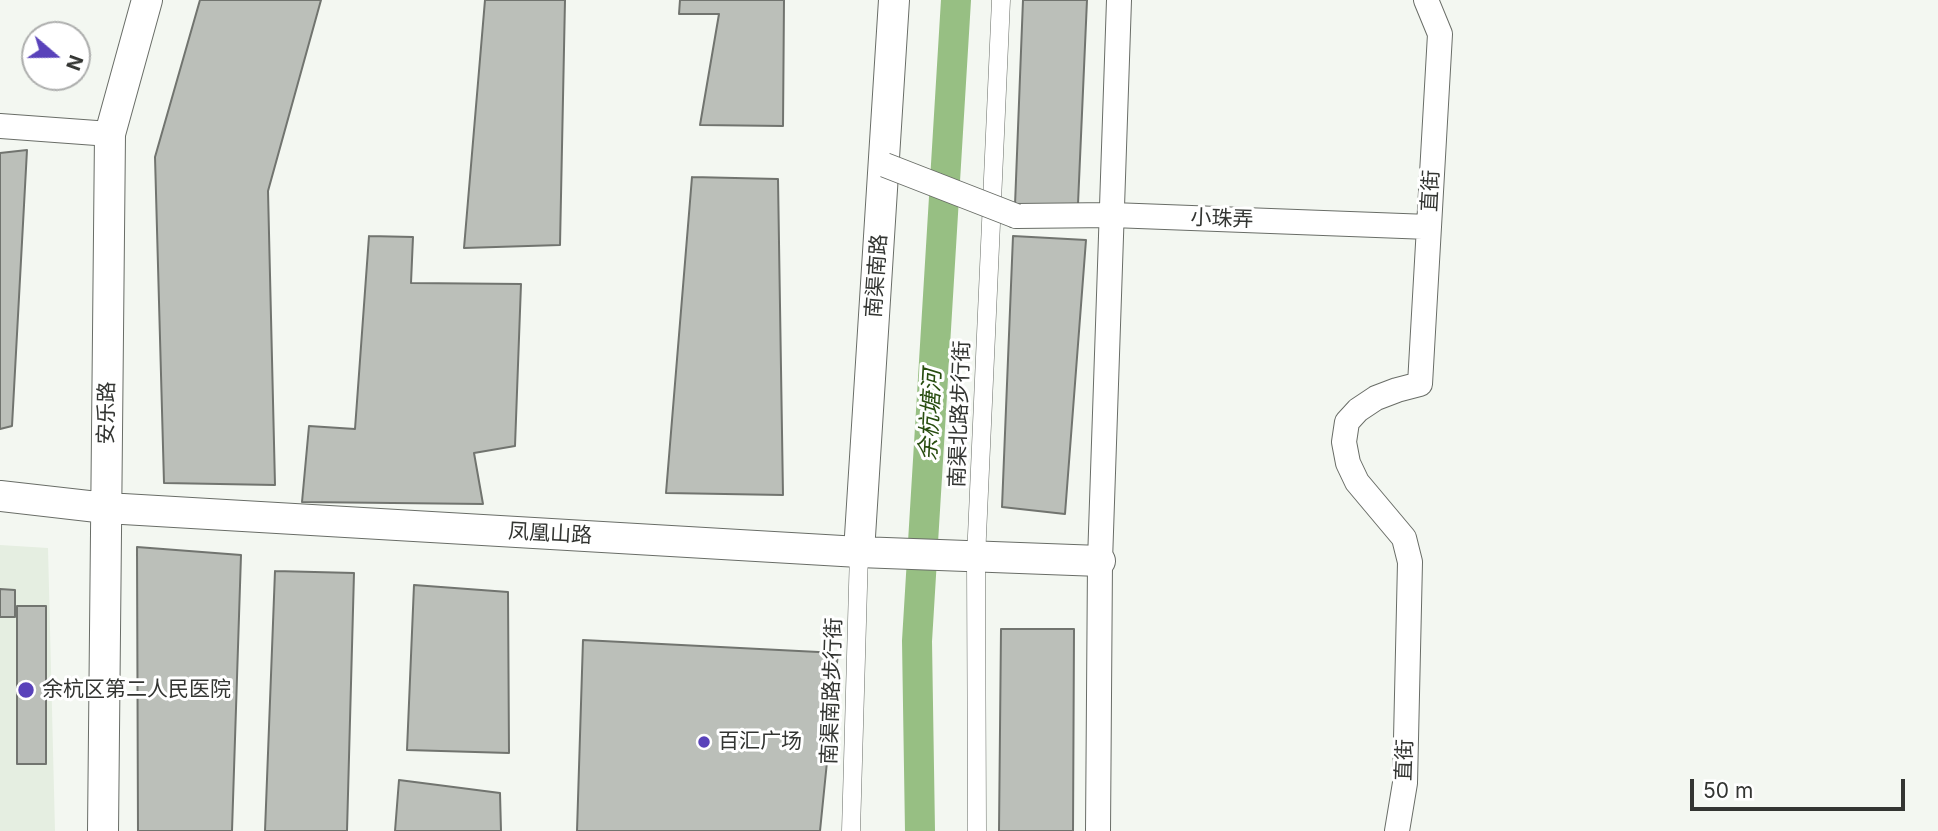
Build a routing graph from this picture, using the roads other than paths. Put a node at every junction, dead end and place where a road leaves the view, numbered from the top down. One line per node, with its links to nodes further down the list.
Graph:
1 (147, 0): 7 (street, 安乐路)
2 (894, 0): 8 (street, 南渠南路)
3 (1001, 0): 14 (street, 南渠北路步行街)
4 (1119, 0): 9 (street)
5 (1426, 0): 10 (street, 直街)
6 (0, 127): 7 (street)
7 (110, 134): 12 (street, 安乐路)
8 (885, 165): 9 (street, 小珠弄, bridge); 13 (street, 南渠南路)
9 (1112, 215): 10 (street, 小珠弄); 15 (street)
10 (1429, 227): 20 (street, 直街)
11 (0, 496): 12 (street, 凤凰山路)
12 (106, 508): 13 (street, 凤凰山路); 16 (street, 安乐路)
13 (859, 552): 14 (street, 凤凰山路); 17 (street, 南渠南路步行街)
14 (964, 557): 15 (street, 凤凰山路); 18 (street, 南渠北路步行街)
15 (1101, 561): 19 (street)
16 (103, 831)
17 (851, 831)
18 (977, 831)
19 (1098, 831)
20 (1397, 831)

